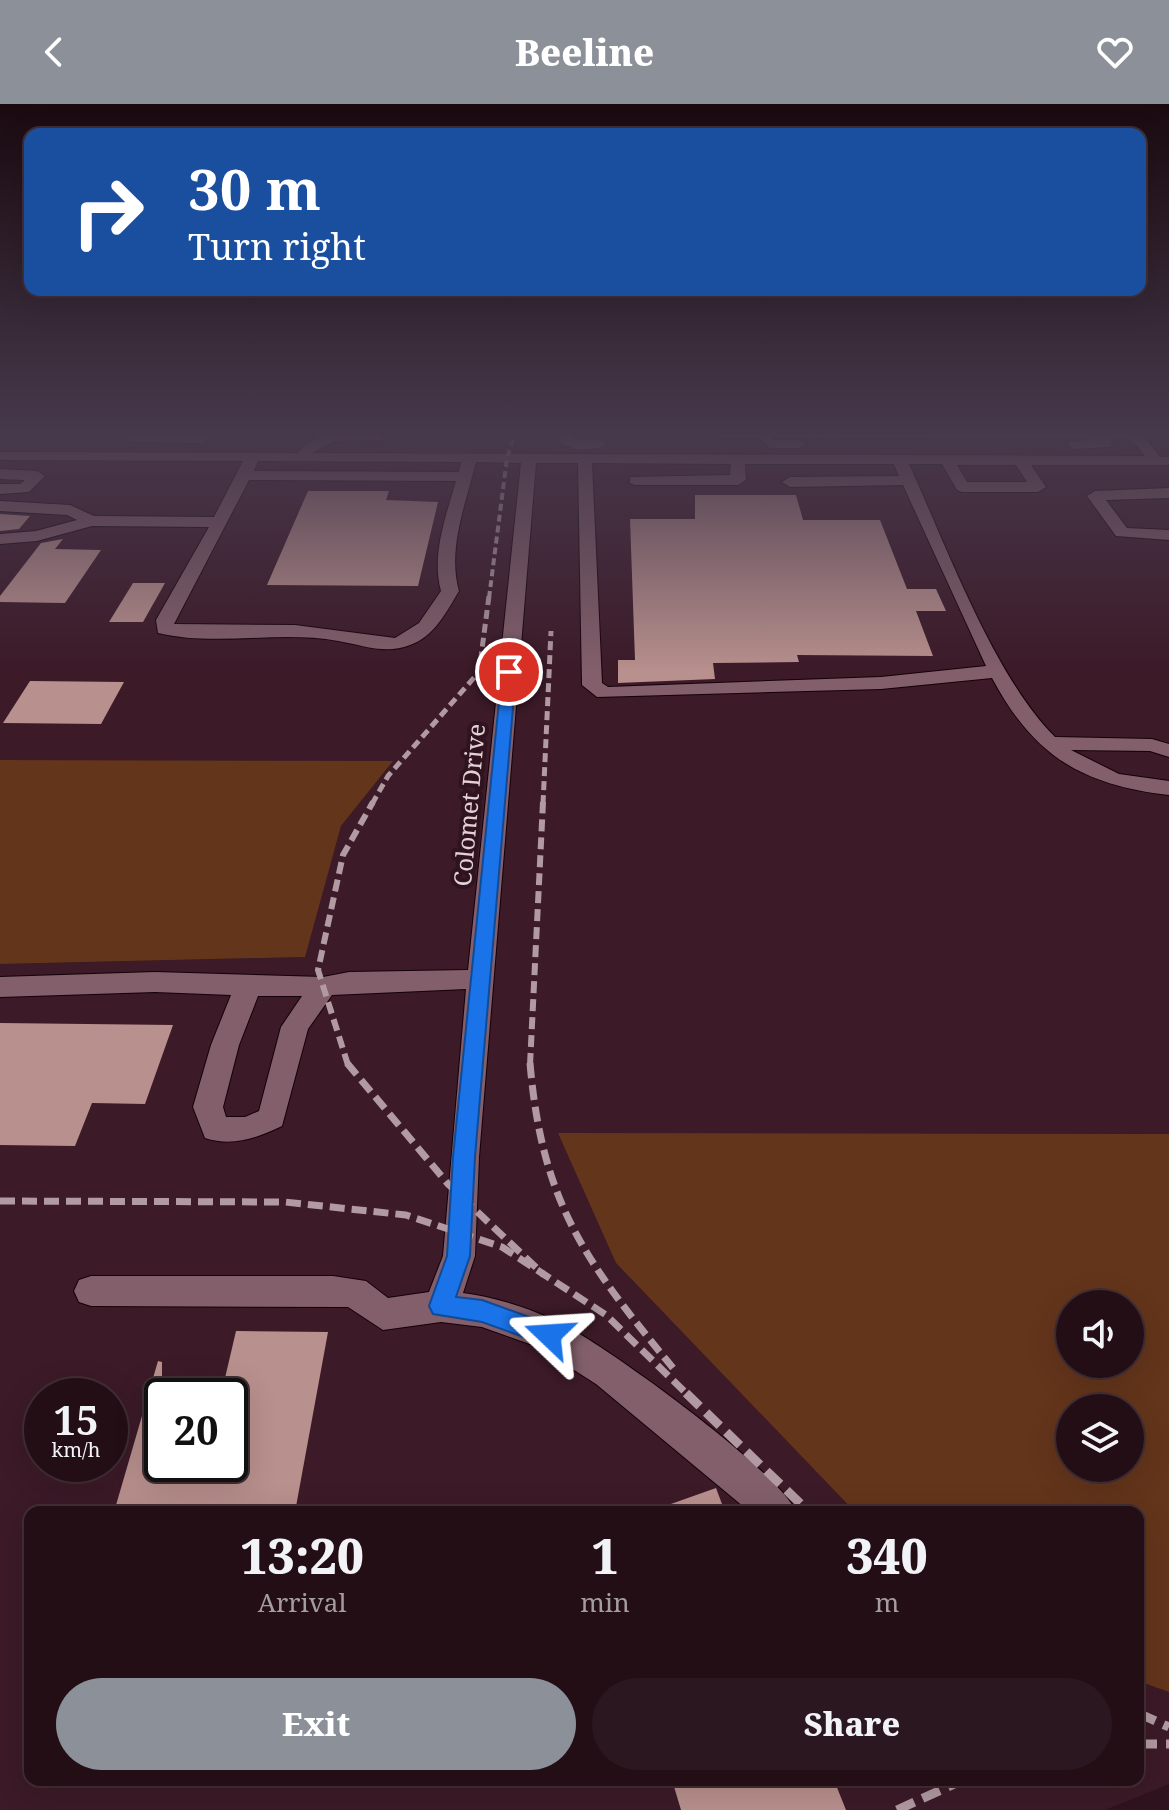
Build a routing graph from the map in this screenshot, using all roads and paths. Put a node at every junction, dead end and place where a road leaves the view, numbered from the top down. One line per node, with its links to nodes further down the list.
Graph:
1 (75, 513): 8 (street)
2 (224, 513): 9 (street)
3 (457, 513): 9 (street)
4 (524, 513): 16 (street, Colomet Drive)
5 (584, 513): 12 (street)
6 (924, 513): 12 (street)
7 (1107, 513): 10 (street)
8 (91, 521): 9 (street); 11 (street)
9 (219, 522)
10 (1169, 535)
11 (0, 539)
12 (998, 671): 13 (street)
13 (1047, 743): 14 (street); 15 (street)
14 (1169, 751)
15 (1169, 788)
16 (481, 979): 19 (street); 21 (street, Colomet Drive)
17 (248, 986): 18 (street); 19 (street); 19 (street)
18 (0, 987)
19 (323, 987)
20 (91, 1291): 21 (street)
21 (441, 1306): 22 (street)
22 (771, 1506)

